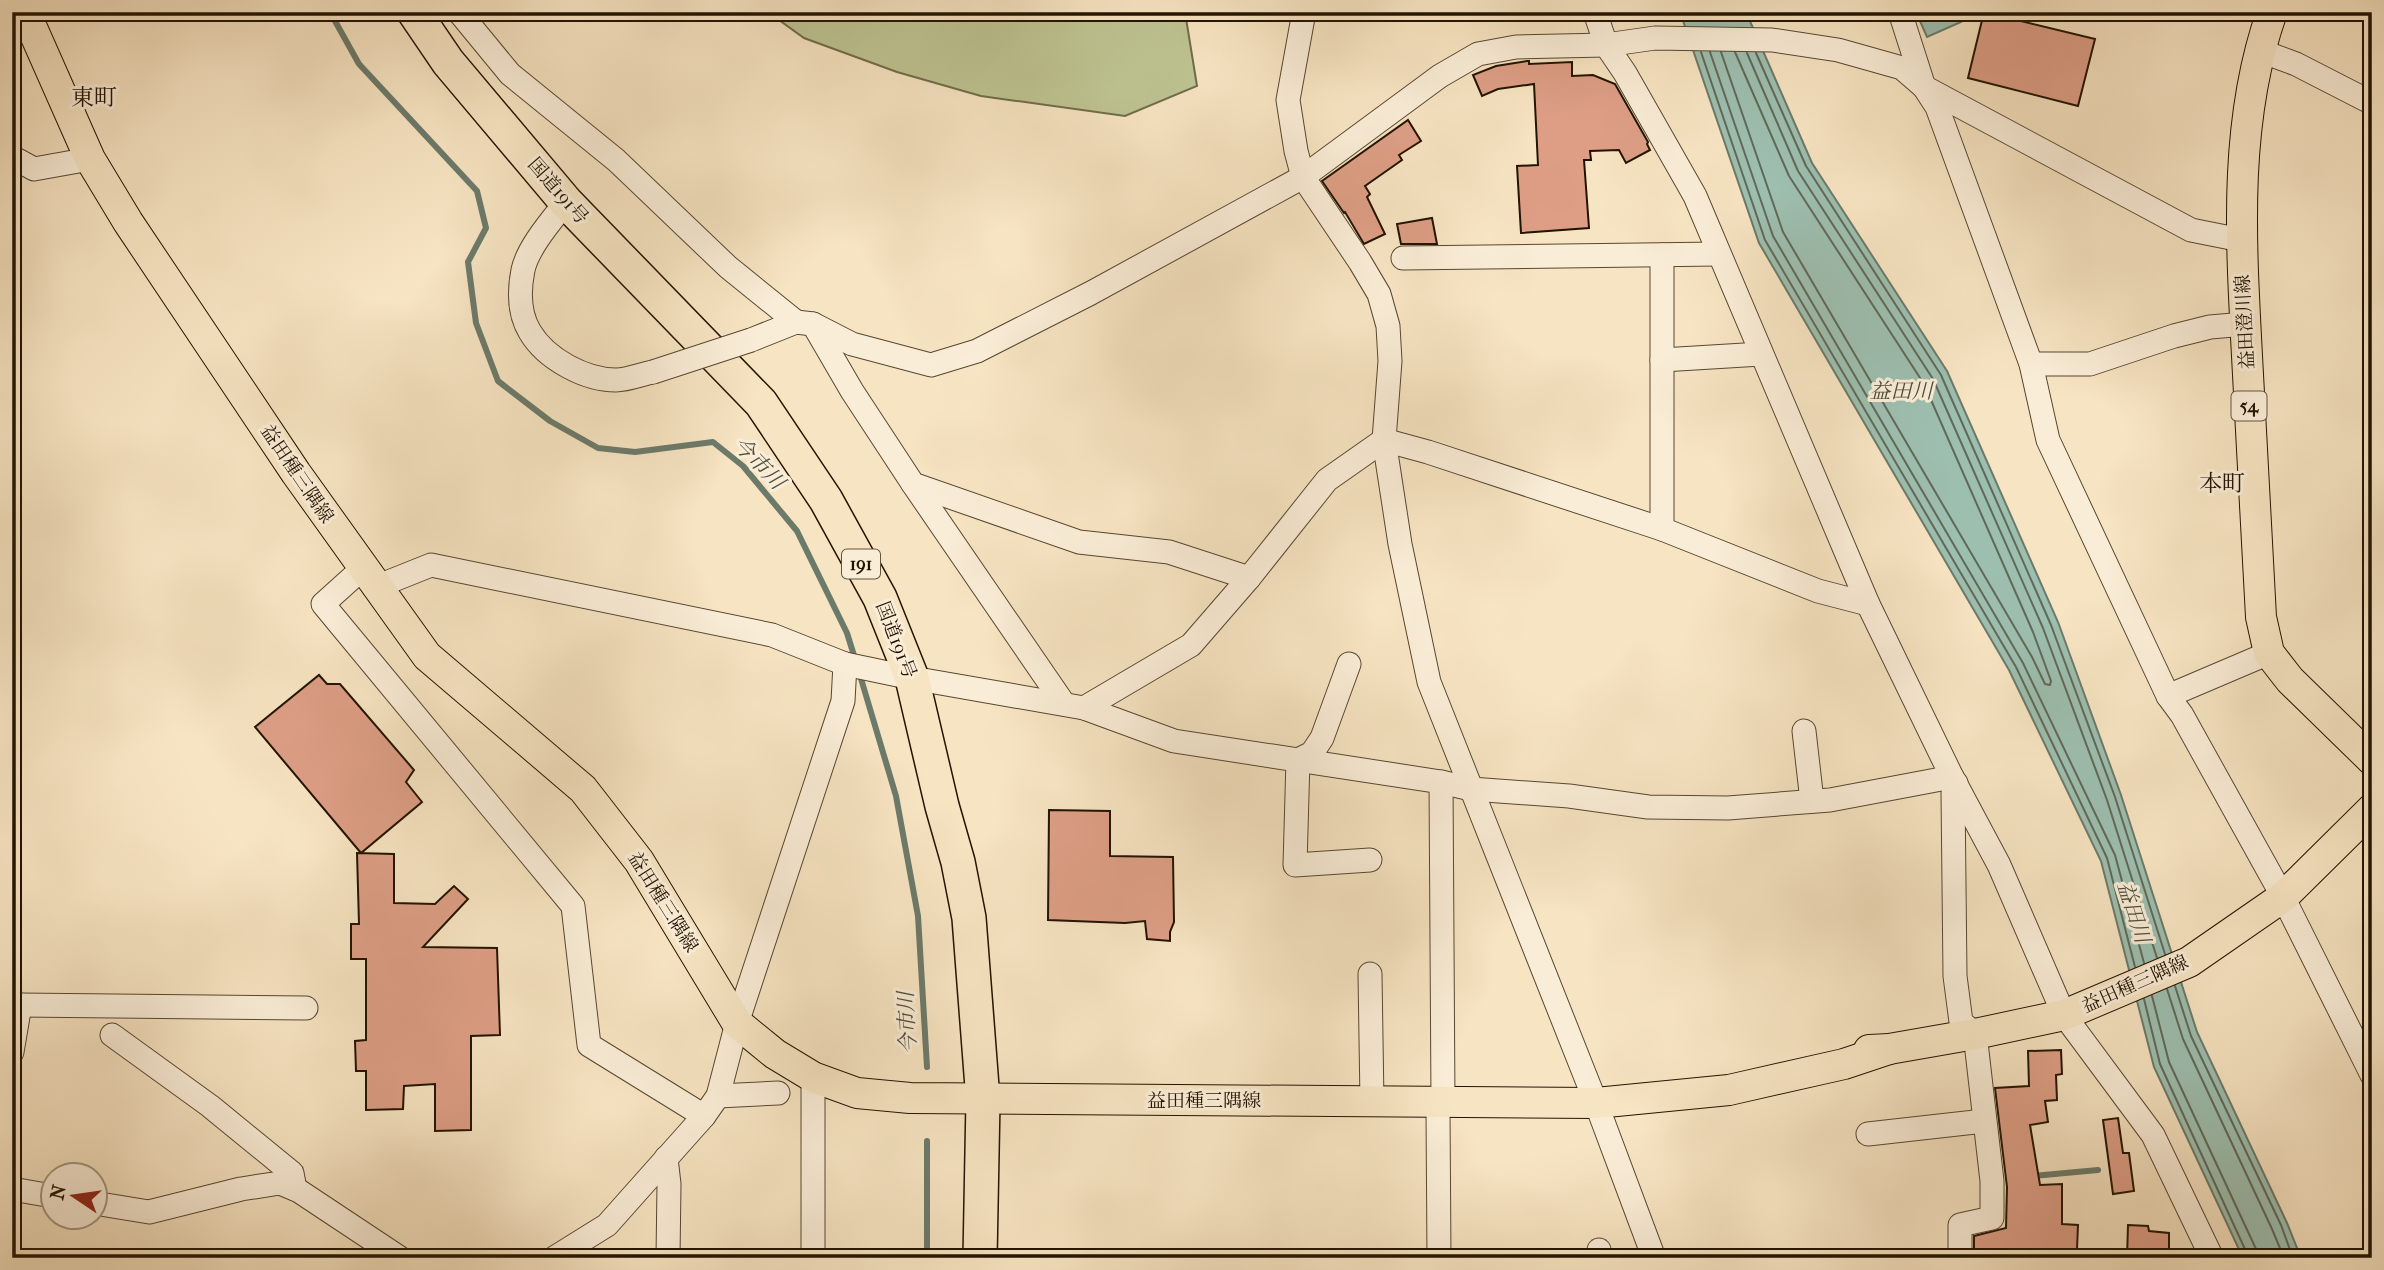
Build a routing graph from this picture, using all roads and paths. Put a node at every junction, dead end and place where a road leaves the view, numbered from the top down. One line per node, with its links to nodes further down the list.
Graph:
1 (25, 12): 13 (main road, 益田種三隅線)
2 (414, 12): 15 (highway, 国道191号 / 191)
3 (459, 12): 20 (street)
4 (1304, 12): 14 (street)
5 (1595, 12): 8 (street)
6 (1900, 12): 10 (street)
7 (2272, 12): 9 (main road, 益田澄川線 / 54)
8 (1606, 45): 10 (street); 14 (street); 17 (street)
9 (2258, 50): 11 (street); 16 (main road, 益田澄川線 / 54)
10 (1924, 87): 16 (street); 24 (street)
11 (2372, 103)
12 (12, 157): 13 (street)
13 (90, 159): 28 (main road, 益田種三隅線)
14 (1303, 177): 20 (street); 25 (street)
15 (566, 202): 20 (street, bridge); 34 (highway, 国道191号 / 191)
16 (2241, 240): 21 (main road, 益田澄川線 / 54)
17 (1718, 254): 18 (street); 22 (street)
18 (1662, 255): 19 (street); 23 (street)
19 (1403, 258)
20 (804, 323): 26 (street)
21 (2245, 324): 24 (street); 31 (main road, 益田澄川線 / 54)
22 (1761, 354): 23 (street); 30 (street)
23 (1662, 360): 27 (street)
24 (2031, 364): 35 (street)
25 (1384, 440): 27 (street); 29 (street); 42 (street)
26 (913, 484): 29 (street); 36 (street)
27 (1662, 529): 30 (street)
28 (370, 578): 32 (street); 51 (main road, 益田種三隅線); 63 (street)
29 (1248, 579): 36 (street)
30 (1868, 604): 40 (street)
31 (2269, 653): 35 (street); 39 (main road, 益田澄川線 / 54)
32 (845, 664): 34 (street); 51 (street)
33 (1349, 664): 38 (street)
34 (912, 678): 36 (street); 59 (highway, 国道191号 / 191)
35 (2168, 696): 46 (street)
36 (1074, 706): 38 (street)
37 (1804, 731): 43 (street)
38 (1298, 760): 41 (street); 45 (street)
39 (2372, 760)
40 (1954, 780): 43 (street); 50 (street); 52 (street)
41 (1441, 782): 42 (street); 61 (street)
42 (1471, 789): 43 (street); 62 (street)
43 (1812, 801)
44 (2372, 809): 46 (main road, 益田種三隅線)
45 (1370, 860)
46 (2278, 901): 50 (main road, 益田種三隅線); 55 (street)
47 (1370, 974): 60 (street)
48 (16, 1005): 49 (street); 54 (street)
49 (306, 1008)
50 (2064, 1015): 52 (main road, 益田種三隅線); 79 (street)
51 (737, 1023): 56 (main road, 益田種三隅線); 58 (street)
52 (1975, 1034): 62 (main road, 益田種三隅線); 64 (street)
53 (112, 1035): 68 (street)
54 (12, 1052)
55 (2372, 1075)
56 (813, 1077): 59 (main road, 益田種三隅線); 74 (street)
57 (778, 1093): 58 (street)
58 (718, 1096): 63 (street)
59 (983, 1100): 60 (main road, 益田種三隅線); 75 (highway, 国道191号 / 191)
60 (1372, 1102): 61 (main road, 益田種三隅線)
61 (1443, 1103): 62 (main road, 益田種三隅線); 76 (street)
62 (1596, 1103): 77 (street)
63 (704, 1116): 66 (street)
64 (1984, 1121): 65 (street); 78 (street)
65 (1868, 1134)
66 (666, 1158): 71 (street); 73 (street)
67 (12, 1189): 69 (street)
68 (295, 1189): 70 (street); 72 (street)
69 (38, 1194)
70 (108, 1205)
71 (556, 1257)
72 (400, 1258)
73 (668, 1258)
74 (813, 1258)
75 (980, 1258)
76 (1438, 1258)
77 (1654, 1258)
78 (1960, 1258)
79 (2212, 1258)

